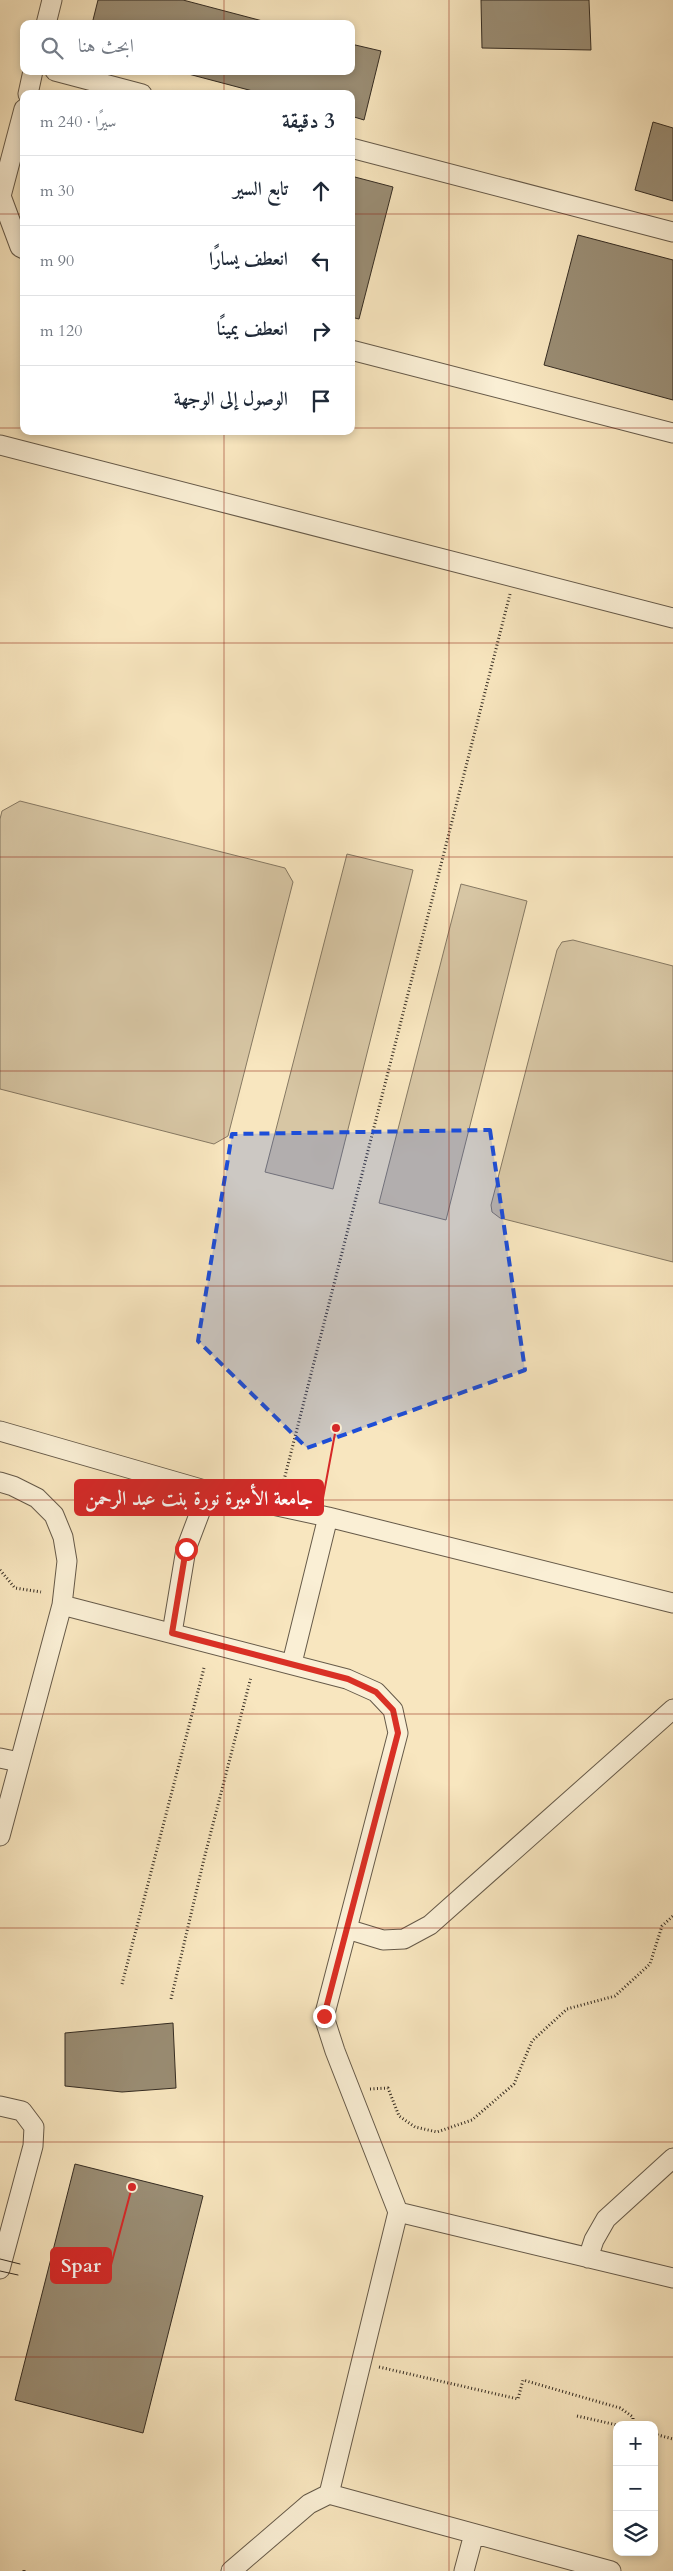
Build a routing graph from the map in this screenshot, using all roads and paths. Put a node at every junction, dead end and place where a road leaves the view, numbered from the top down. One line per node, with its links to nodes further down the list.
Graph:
1 (52, 0): 2 (street)
2 (47, 20)
3 (32, 75): 5 (street)
4 (70, 75): 6 (street)
5 (29, 90)
6 (127, 90)
7 (20, 124): 10 (street)
8 (355, 149): 9 (street)
9 (673, 232)
10 (20, 247)
11 (355, 351): 12 (street)
12 (673, 433)
13 (0, 445): 14 (street)
14 (515, 576): 15 (street); 17 (path)
15 (673, 618)
16 (0, 1431): 19 (street)
17 (284, 1480)
18 (0, 1482): 24 (street)
19 (208, 1491): 20 (street); 25 (street)
20 (328, 1518): 23 (street); 26 (street)
21 (0, 1570): 22 (path)
22 (41, 1592)
23 (673, 1603)
24 (62, 1605): 25 (street); 31 (street)
25 (172, 1633): 26 (street)
26 (292, 1663): 34 (street)
27 (204, 1668): 35 (path)
28 (251, 1676): 36 (path)
29 (673, 1709): 34 (street)
30 (0, 1758): 31 (street)
31 (19, 1762): 32 (street)
32 (0, 1836)
33 (673, 1916): 37 (path)
34 (347, 1929): 40 (street)
35 (122, 1984)
36 (171, 1999)
37 (370, 2089)
38 (0, 2106): 42 (street)
39 (673, 2158): 41 (street)
40 (398, 2212): 41 (street); 50 (street)
41 (588, 2258): 43 (street)
42 (0, 2269)
43 (673, 2278)
44 (376, 2366): 46 (path)
45 (577, 2416): 47 (path)
46 (633, 2421)
47 (613, 2424)
48 (658, 2435): 49 (path)
49 (673, 2439)
50 (329, 2494): 51 (street); 52 (street)
51 (474, 2534): 53 (street); 54 (street)
52 (231, 2571)
53 (464, 2571)
54 (611, 2571)

